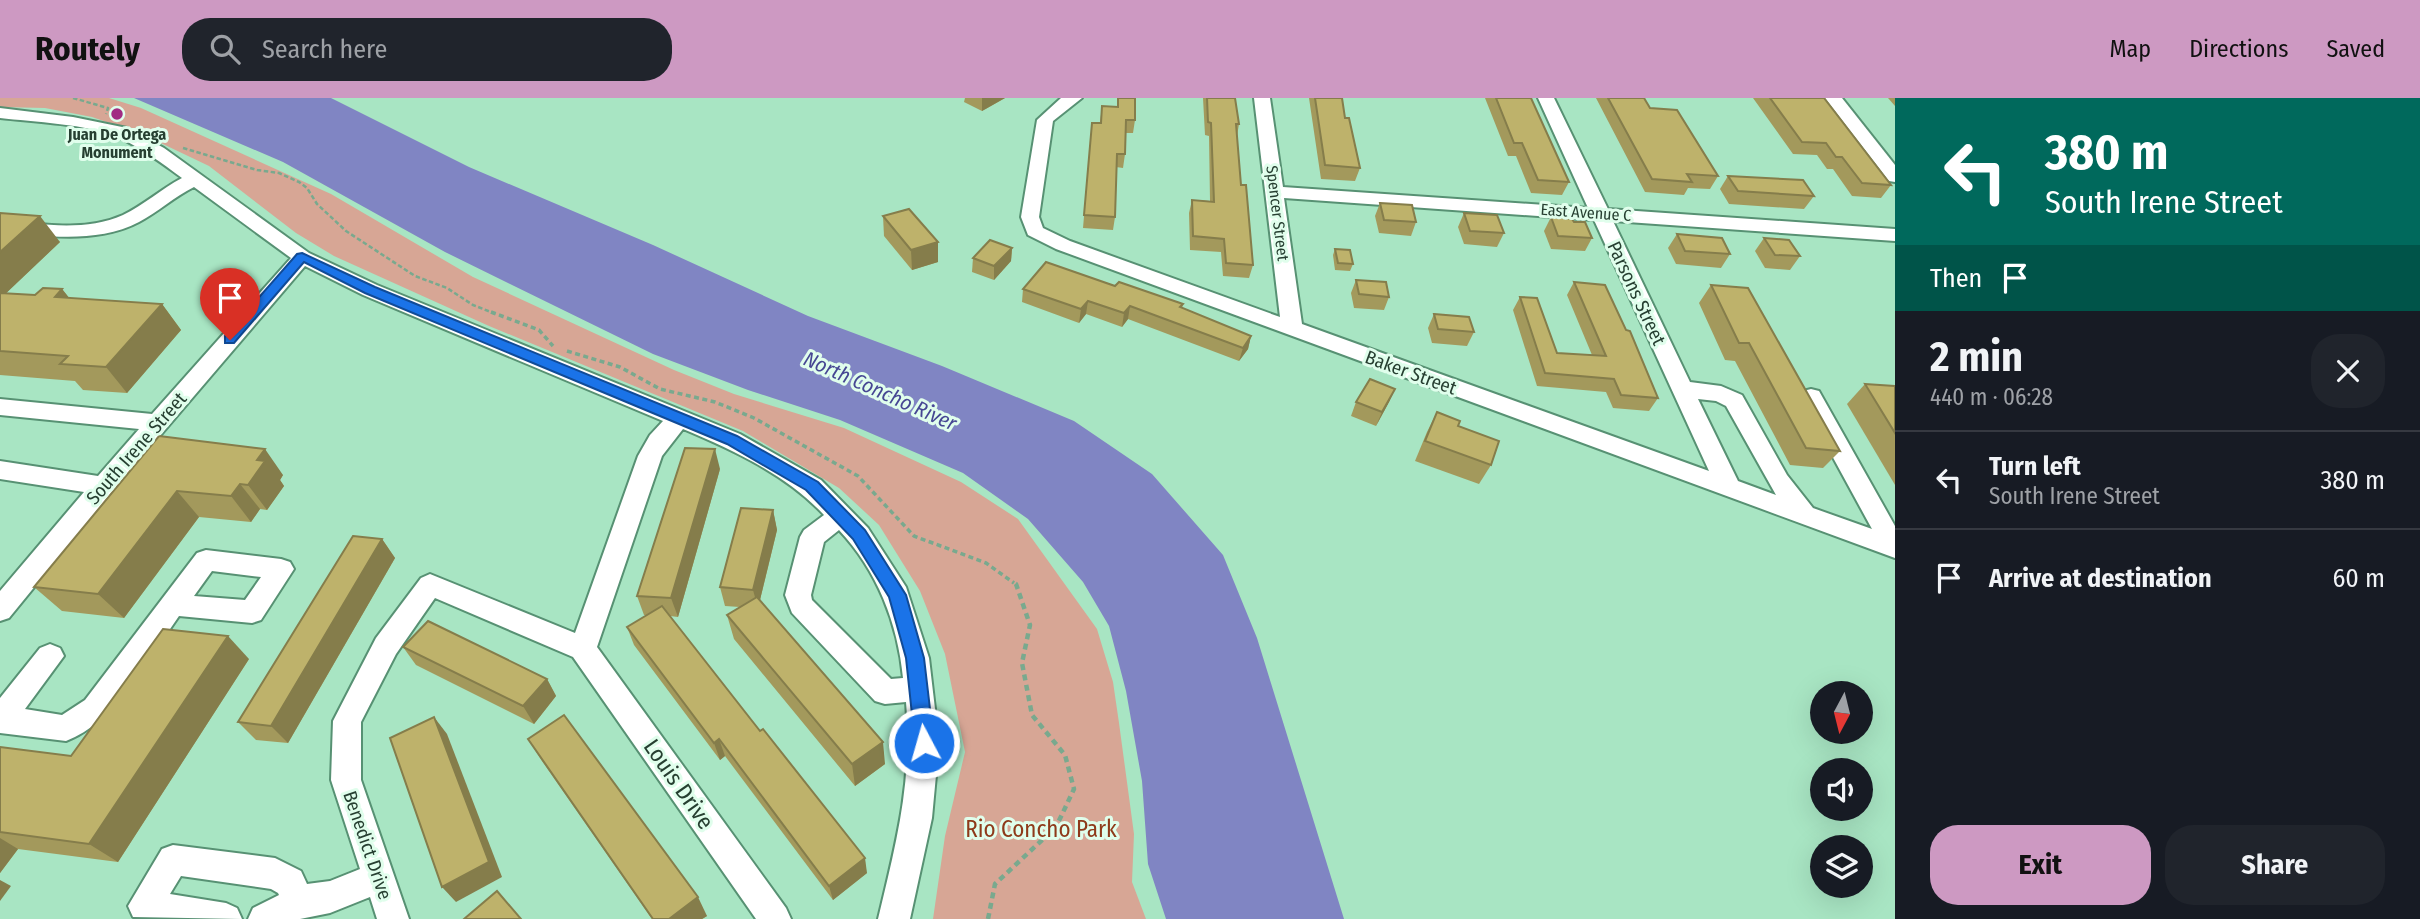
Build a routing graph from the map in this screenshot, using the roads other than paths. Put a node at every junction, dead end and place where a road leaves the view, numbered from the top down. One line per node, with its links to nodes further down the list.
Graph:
1 (1074, 98): 13 (street, Baker Street)
2 (1262, 98): 8 (street, Spencer Street)
3 (1546, 98): 9 (street, Parsons Street)
4 (1833, 98): 6 (street)
5 (0, 113): 7 (street)
6 (1895, 177)
7 (196, 180): 10 (street); 12 (street)
8 (1276, 192): 9 (street, East Avenue C); 13 (street, Spencer Street)
9 (1598, 213): 11 (street, East Avenue C); 14 (street, Parsons Street)
10 (0, 226)
11 (1895, 235)
12 (302, 257): 17 (street); 18 (street, South Irene Street)
13 (1292, 328): 21 (street, Baker Street)
14 (1682, 389): 21 (street, Parsons Street); 24 (street)
15 (1811, 397): 22 (street)
16 (0, 407): 18 (street)
17 (679, 418): 25 (street); 29 (street)
18 (158, 423): 20 (street, South Irene Street)
19 (0, 470): 20 (street)
20 (103, 486): 28 (street, South Irene Street)
21 (1729, 488): 24 (street, Baker Street)
22 (1869, 504): 23 (street); 26 (street)
23 (1895, 508)
24 (1804, 514): 26 (street, Baker Street)
25 (840, 516): 31 (street); 31 (street)
26 (1894, 547)
27 (173, 605): 32 (street)
28 (0, 610)
29 (583, 649): 33 (street, Benedict Drive); 38 (street, Louis Drive)
30 (50, 656): 32 (street)
31 (918, 688): 39 (street)
32 (1, 719)
33 (379, 878): 34 (street); 37 (street, Benedict Drive)
34 (297, 902): 35 (street); 36 (street)
35 (226, 919)
36 (264, 919)
37 (393, 919)
38 (775, 919)
39 (894, 919)

